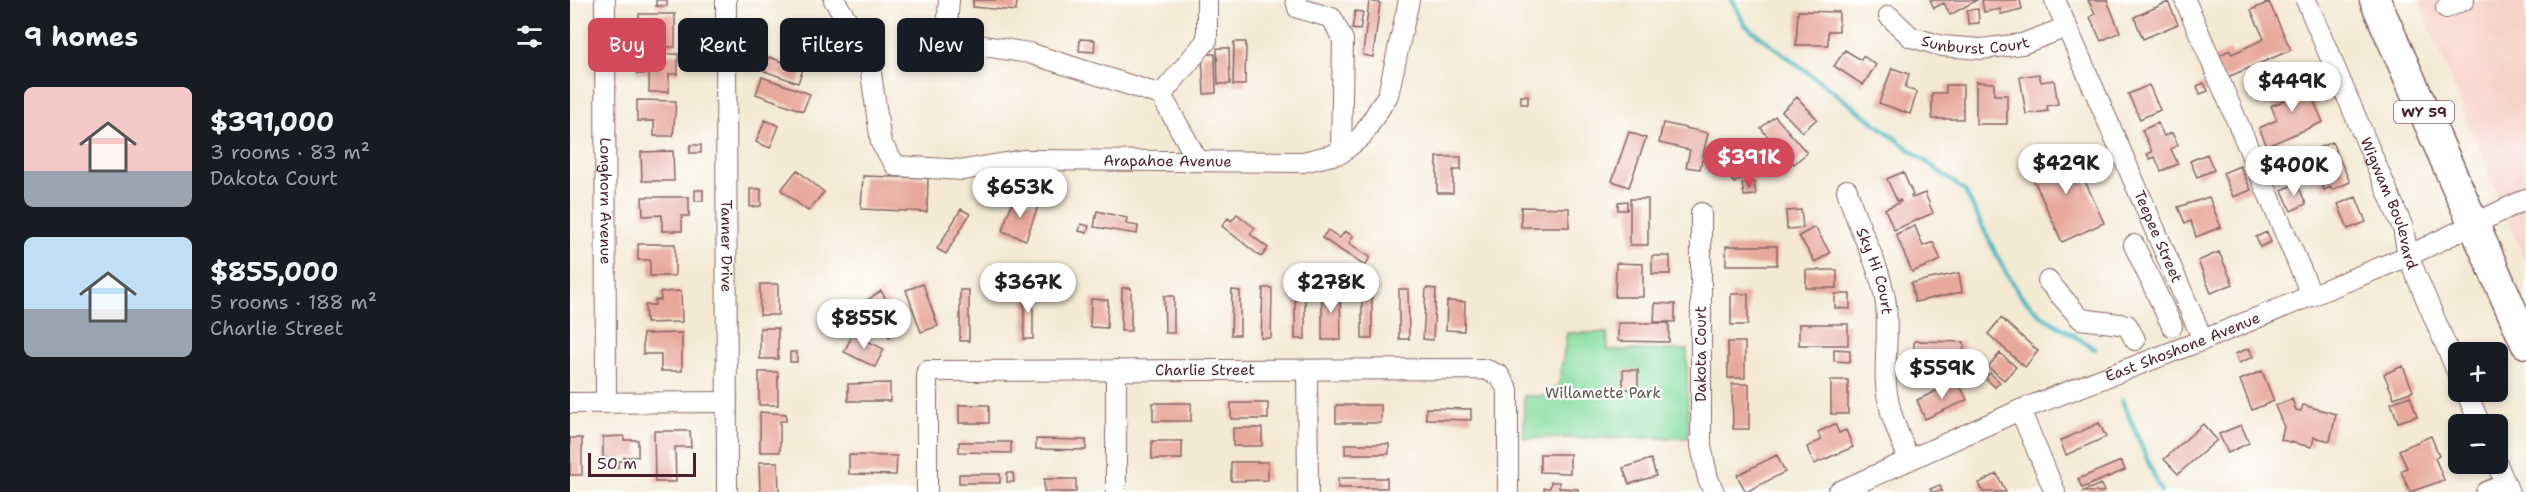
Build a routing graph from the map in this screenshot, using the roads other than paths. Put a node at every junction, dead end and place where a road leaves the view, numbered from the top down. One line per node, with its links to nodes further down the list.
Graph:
1 (605, 0): 34 (street, Longhorn Avenue)
2 (726, 0): 32 (street, Tanner Drive)
3 (834, 0): 16 (street, Arapahoe Avenue)
4 (949, 0): 14 (street)
5 (1207, 0): 14 (street)
6 (1296, 0): 15 (street)
7 (1409, 0): 15 (street, Arapahoe Avenue)
8 (2055, 0): 13 (street, Teepee Street)
9 (2185, 0): 24 (street)
10 (2306, 0): 22 (street, Wigwam Boulevard)
11 (2375, 0): 20 (highway, WY 59)
12 (1889, 16): 13 (street, Sunburst Court)
13 (2067, 27): 27 (street, Teepee Street)
14 (1161, 95): 16 (street)
15 (1341, 153): 16 (street, Arapahoe Avenue)
16 (1198, 161)
17 (1847, 190): 36 (street, Sky Hi Court)
18 (2526, 199): 20 (street, East Shoshone Avenue)
19 (1701, 213): 44 (street, Dakota Court)
20 (2472, 224): 22 (street, East Shoshone Avenue); 28 (highway, WY 59)
21 (2134, 244): 25 (street)
22 (2408, 256): 24 (street, East Shoshone Avenue); 29 (street, Wigwam Boulevard)
23 (2048, 281): 26 (street)
24 (2312, 296): 27 (street, East Shoshone Avenue)
25 (2172, 326)
26 (2135, 340)
27 (2203, 340): 35 (street, East Shoshone Avenue)
28 (2526, 343)
29 (2448, 350)
30 (1116, 370): 31 (street, Charlie Street); 40 (street, Charlie Street); 41 (street)
31 (1307, 370): 42 (street); 43 (street, Charlie Street)
32 (727, 402): 34 (street); 39 (street, Tanner Drive)
33 (570, 403): 34 (street)
34 (606, 403)
35 (2020, 410): 36 (street, East Shoshone Avenue); 46 (street)
36 (1909, 459): 45 (street, East Shoshone Avenue)
37 (2501, 474): 38 (street)
38 (2507, 488): 47 (street)
39 (727, 492)
40 (927, 492)
41 (1116, 492)
42 (1308, 492)
43 (1509, 492)
44 (1714, 492)
45 (1838, 492)
46 (2055, 492)
47 (2486, 492)

